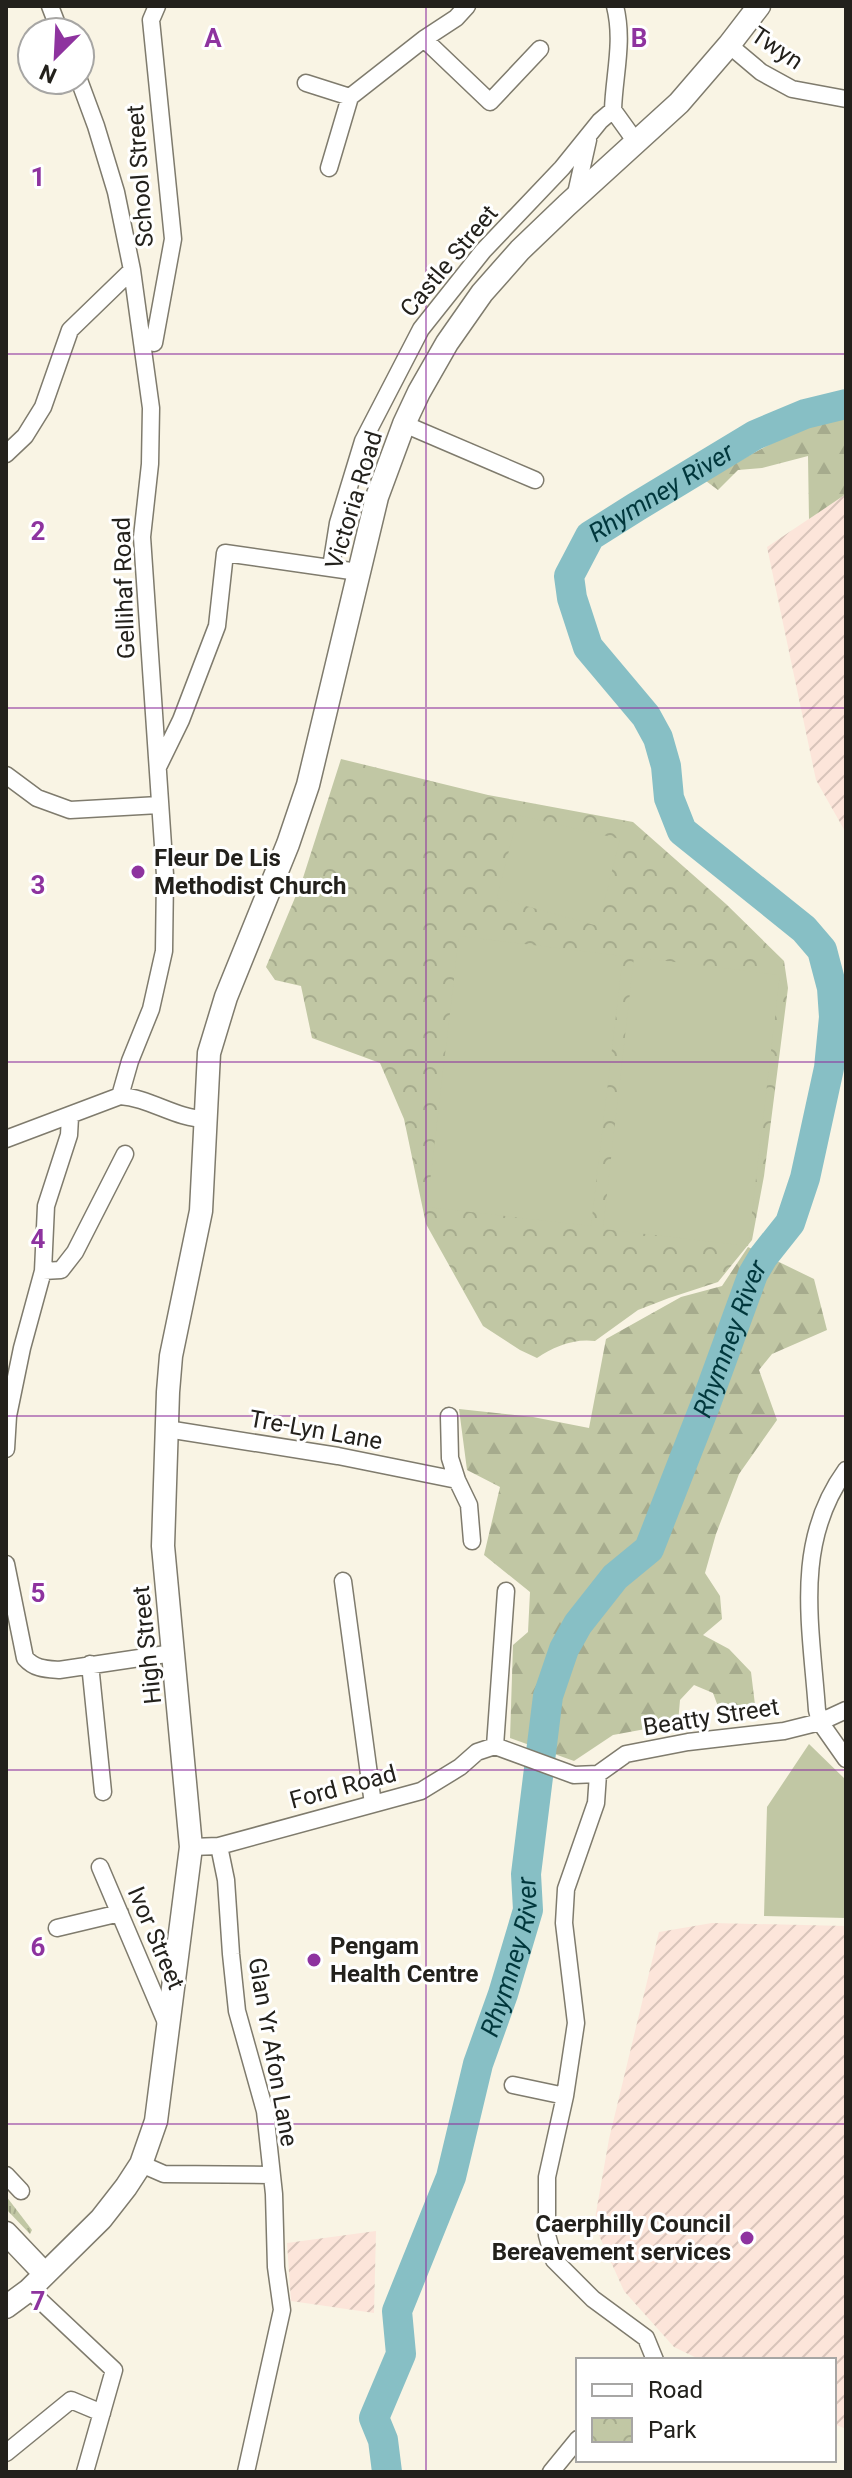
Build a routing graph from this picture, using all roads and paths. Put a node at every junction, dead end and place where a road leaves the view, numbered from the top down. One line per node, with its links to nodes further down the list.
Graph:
1 (157, 6): 18 (street, School Street)
2 (467, 6): 5 (street)
3 (615, 6): 12 (street)
4 (759, 6): 6 (main road, Victoria Road)
5 (424, 39): 7 (street); 10 (street)
6 (729, 45): 11 (street, Twyn); 14 (main road, Victoria Road)
7 (540, 49)
8 (306, 83): 10 (street)
9 (85, 96): 17 (street, Gellihaf Road)
10 (350, 97): 15 (street)
11 (846, 99)
12 (613, 110): 13 (street, Castle Street); 14 (street)
13 (589, 134): 16 (street); 22 (street, Castle Street)
14 (636, 142): 16 (main road, Victoria Road)
15 (329, 168)
16 (575, 198): 19 (main road, Victoria Road)
17 (132, 270): 20 (street); 24 (street, Gellihaf Road)
18 (154, 343)
19 (404, 424): 21 (street); 23 (main road, Victoria Road)
20 (6, 454)
21 (535, 480)
22 (331, 567): 23 (street); 24 (street)
23 (358, 572): 29 (main road, Victoria Road)
24 (158, 768): 26 (street, Gellihaf Road)
25 (6, 775): 26 (street)
26 (159, 805): 27 (street, Gellihaf Road)
27 (120, 1096): 28 (street); 29 (street)
28 (70, 1117): 30 (street); 32 (street)
29 (207, 1119): 34 (main road, High Street)
30 (6, 1139)
31 (125, 1154): 32 (street)
32 (43, 1271): 35 (street)
33 (449, 1416): 37 (street)
34 (167, 1429): 37 (street, Tre-Lyn Lane); 42 (main road, High Street)
35 (6, 1449)
36 (846, 1470): 45 (street)
37 (457, 1480): 38 (street)
38 (472, 1541)
39 (6, 1564): 43 (street)
40 (343, 1581): 50 (street)
41 (506, 1591): 46 (street)
42 (173, 1653): 43 (street); 52 (main road, High Street)
43 (90, 1664): 49 (street)
44 (846, 1710): 45 (street, Beatty Street)
45 (820, 1722): 47 (street); 48 (street, Beatty Street)
46 (502, 1749): 48 (street, Beatty Street); 50 (street, Ford Road)
47 (846, 1759)
48 (598, 1774): 58 (street)
49 (103, 1792)
50 (373, 1804): 51 (street, Ford Road)
51 (219, 1846): 52 (street, Ford Road); 61 (street, Glan Yr Afon Lane)
52 (191, 1847): 56 (main road, High Street)
53 (100, 1867): 54 (street, Ivor Street)
54 (120, 1913): 55 (street); 56 (street, Ivor Street)
55 (57, 1928)
56 (169, 2028): 59 (main road, High Street)
57 (513, 2085): 58 (street)
58 (565, 2096): 66 (street)
59 (141, 2164): 61 (street); 64 (main road, High Street)
60 (6, 2175): 62 (street)
61 (270, 2175): 71 (street, Glan Yr Afon Lane)
62 (21, 2191)
63 (6, 2233): 64 (main road)
64 (37, 2282): 65 (main road, High Street); 67 (street)
65 (6, 2307)
66 (654, 2358)
67 (102, 2413): 69 (street); 70 (street)
68 (576, 2441): 72 (street)
69 (6, 2453)
70 (85, 2472)
71 (246, 2472)
72 (551, 2472)

